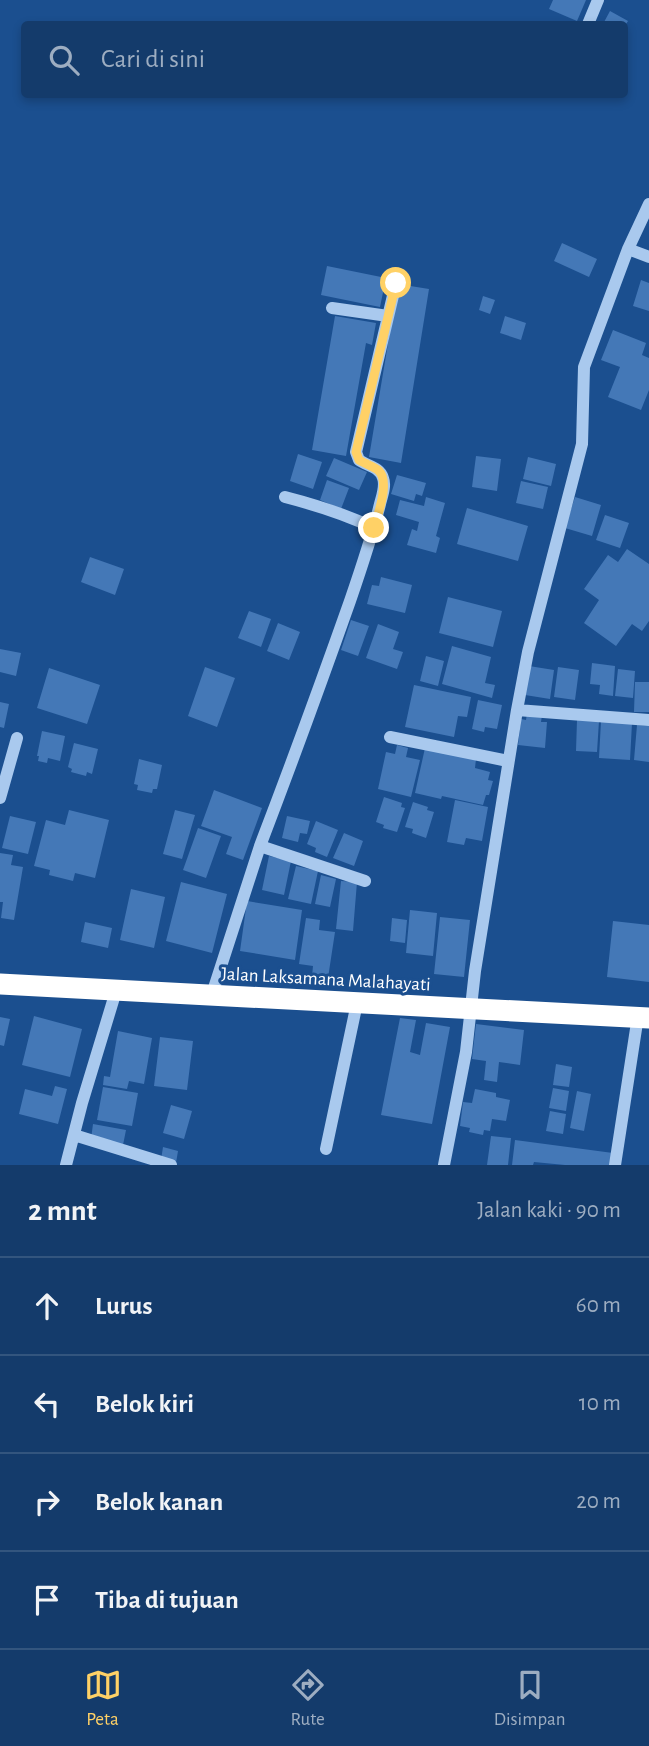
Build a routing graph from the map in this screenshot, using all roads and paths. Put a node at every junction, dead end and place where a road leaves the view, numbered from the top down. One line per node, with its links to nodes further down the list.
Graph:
1 (598, 0): 2 (street)
2 (589, 21)
3 (649, 204): 4 (street)
4 (628, 249): 5 (street); 11 (street)
5 (649, 257)
6 (396, 283): 8 (street)
7 (332, 308): 8 (street)
8 (388, 316): 10 (street)
9 (285, 496): 10 (street)
10 (374, 528): 17 (street)
11 (517, 710): 12 (street); 15 (street)
12 (649, 720)
13 (390, 737): 15 (street)
14 (17, 738): 16 (street)
15 (509, 761): 23 (street)
16 (0, 797)
17 (260, 846): 18 (street); 21 (street)
18 (365, 881)
19 (0, 984): 20 (highway, Jalan Laksamana Malahayati)
20 (116, 991): 21 (highway, Jalan Laksamana Malahayati); 25 (street)
21 (212, 994): 22 (highway, Jalan Laksamana Malahayati)
22 (357, 1003): 23 (highway, Jalan Laksamana Malahayati); 26 (street)
23 (471, 1008): 24 (highway, Jalan Laksamana Malahayati); 29 (street)
24 (644, 1017): 30 (street)
25 (74, 1135): 27 (street); 28 (street)
26 (326, 1149)
27 (66, 1165)
28 (171, 1165)
29 (444, 1165)
30 (615, 1165)

